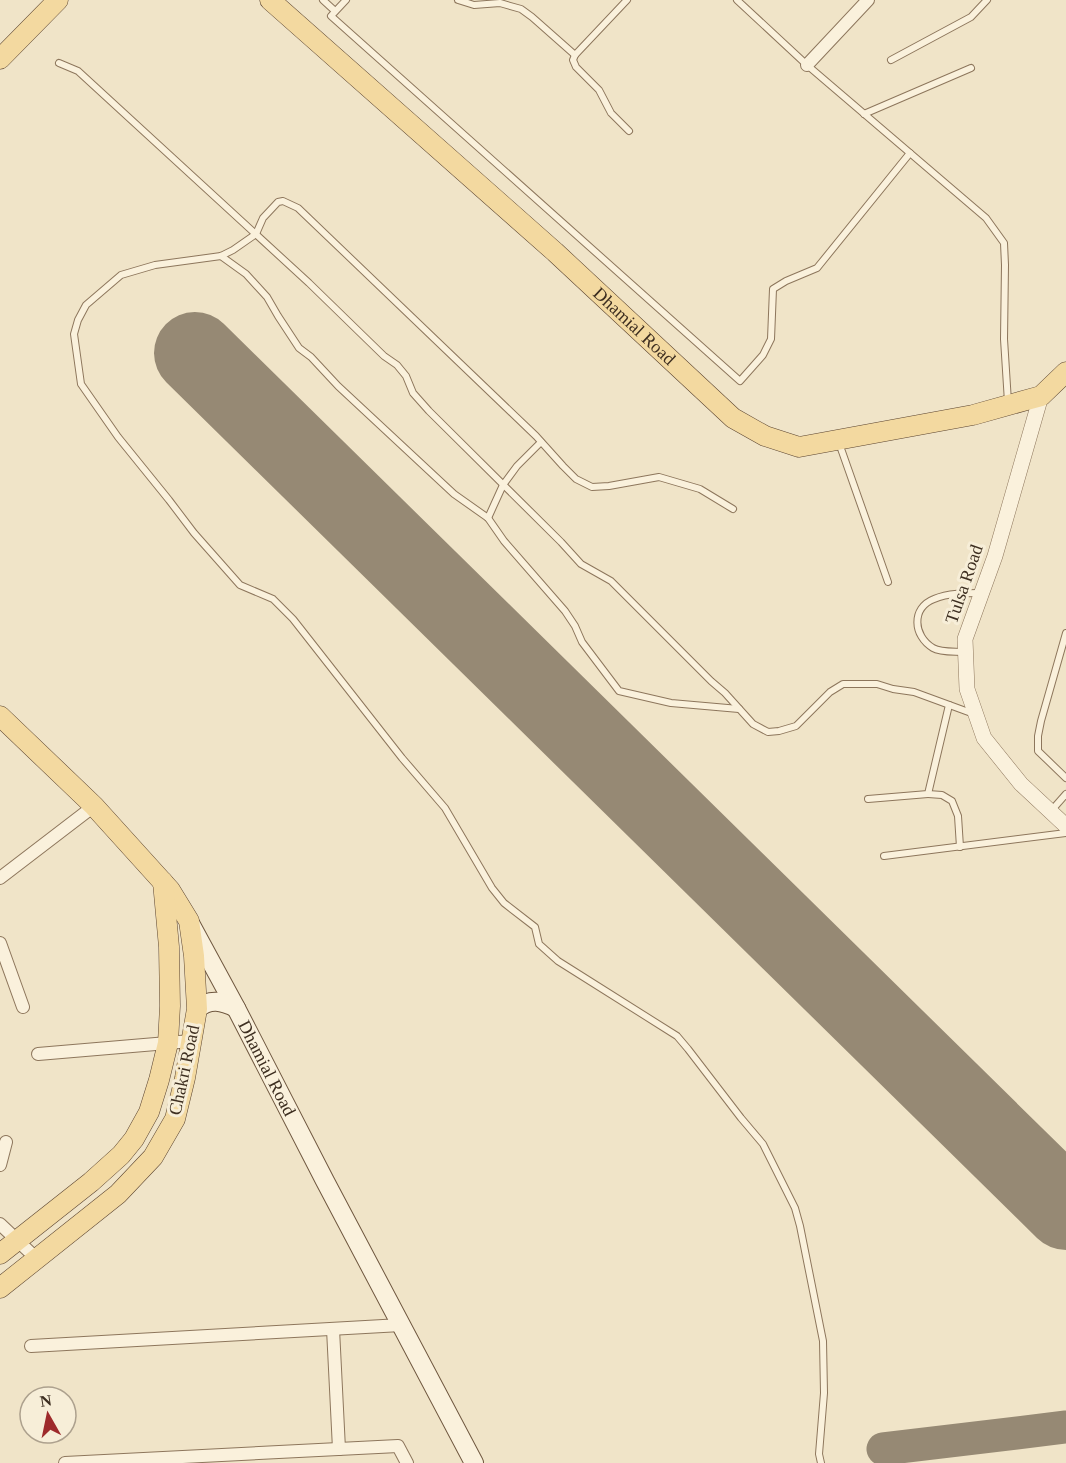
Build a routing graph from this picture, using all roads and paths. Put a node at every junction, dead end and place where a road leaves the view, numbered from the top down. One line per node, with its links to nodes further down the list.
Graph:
1 (58, 0): 12 (main road)
2 (270, 0): 25 (main road, Dhamial Road)
3 (323, 0): 10 (lane)
4 (346, 0): 10 (lane)
5 (459, 0): 11 (lane)
6 (627, 0): 11 (lane)
7 (737, 0): 15 (lane)
8 (868, 0): 15 (street)
9 (987, 0): 13 (lane)
10 (335, 11): 19 (lane)
11 (575, 56): 18 (lane)
12 (0, 59)
13 (891, 60)
14 (59, 63): 20 (lane)
15 (807, 65): 17 (lane)
16 (971, 68): 17 (lane)
17 (864, 114): 19 (lane)
18 (629, 131)
19 (910, 153): 24 (lane)
20 (256, 234): 21 (lane); 26 (lane); 27 (lane)
21 (221, 256): 29 (lane); 72 (lane)
22 (1066, 372): 23 (main road, Dhamial Road)
23 (1041, 396): 24 (main road, Dhamial Road); 31 (street, Tulsa Road)
24 (1008, 405): 25 (main road, Dhamial Road)
25 (838, 440): 30 (lane)
26 (541, 441): 27 (lane); 28 (lane)
27 (503, 484): 29 (lane); 35 (lane)
28 (733, 509)
29 (488, 518): 35 (lane)
30 (888, 582)
31 (981, 593): 33 (street, Tulsa Road); 33 (lane)
32 (1066, 633): 38 (lane)
33 (965, 652): 36 (street, Tulsa Road)
34 (949, 705): 35 (lane); 36 (lane); 39 (lane)
35 (739, 709)
36 (976, 715): 43 (street, Tulsa Road)
37 (1, 717): 42 (main road, Dhamial Road)
38 (1066, 778)
39 (928, 794): 41 (lane); 46 (lane)
40 (1066, 794): 43 (lane)
41 (868, 799)
42 (94, 806): 48 (street); 49 (main road, Dhamial Road)
43 (1050, 811): 44 (street, Tulsa Road)
44 (1066, 826)
45 (1066, 833): 46 (lane)
46 (960, 847): 47 (lane)
47 (884, 856)
48 (0, 878)
49 (163, 882): 50 (main road, Dhamial Road); 56 (main road, Chakri Road)
50 (189, 921): 53 (main road, Dhamial Road); 54 (main road, Chakri Road)
51 (0, 943): 52 (street)
52 (23, 1007)
53 (236, 1008): 54 (main road); 65 (main road, Dhamial Road)
54 (197, 1009): 55 (main road, Chakri Road)
55 (191, 1041): 56 (street); 63 (main road, Chakri Road)
56 (168, 1043): 57 (street); 61 (main road, Chakri Road)
57 (38, 1054)
58 (6, 1142): 59 (street)
59 (0, 1165)
60 (0, 1224): 61 (street)
61 (18, 1241): 62 (main road, Chakri Road); 63 (street)
62 (0, 1254)
63 (37, 1259): 64 (main road, Chakri Road)
64 (0, 1288)
65 (401, 1325): 66 (street); 71 (main road, Dhamial Road)
66 (333, 1329): 67 (street); 68 (street)
67 (31, 1346)
68 (339, 1449): 69 (street); 70 (street)
69 (65, 1463)
70 (407, 1463)
71 (474, 1463)
72 (821, 1463)

